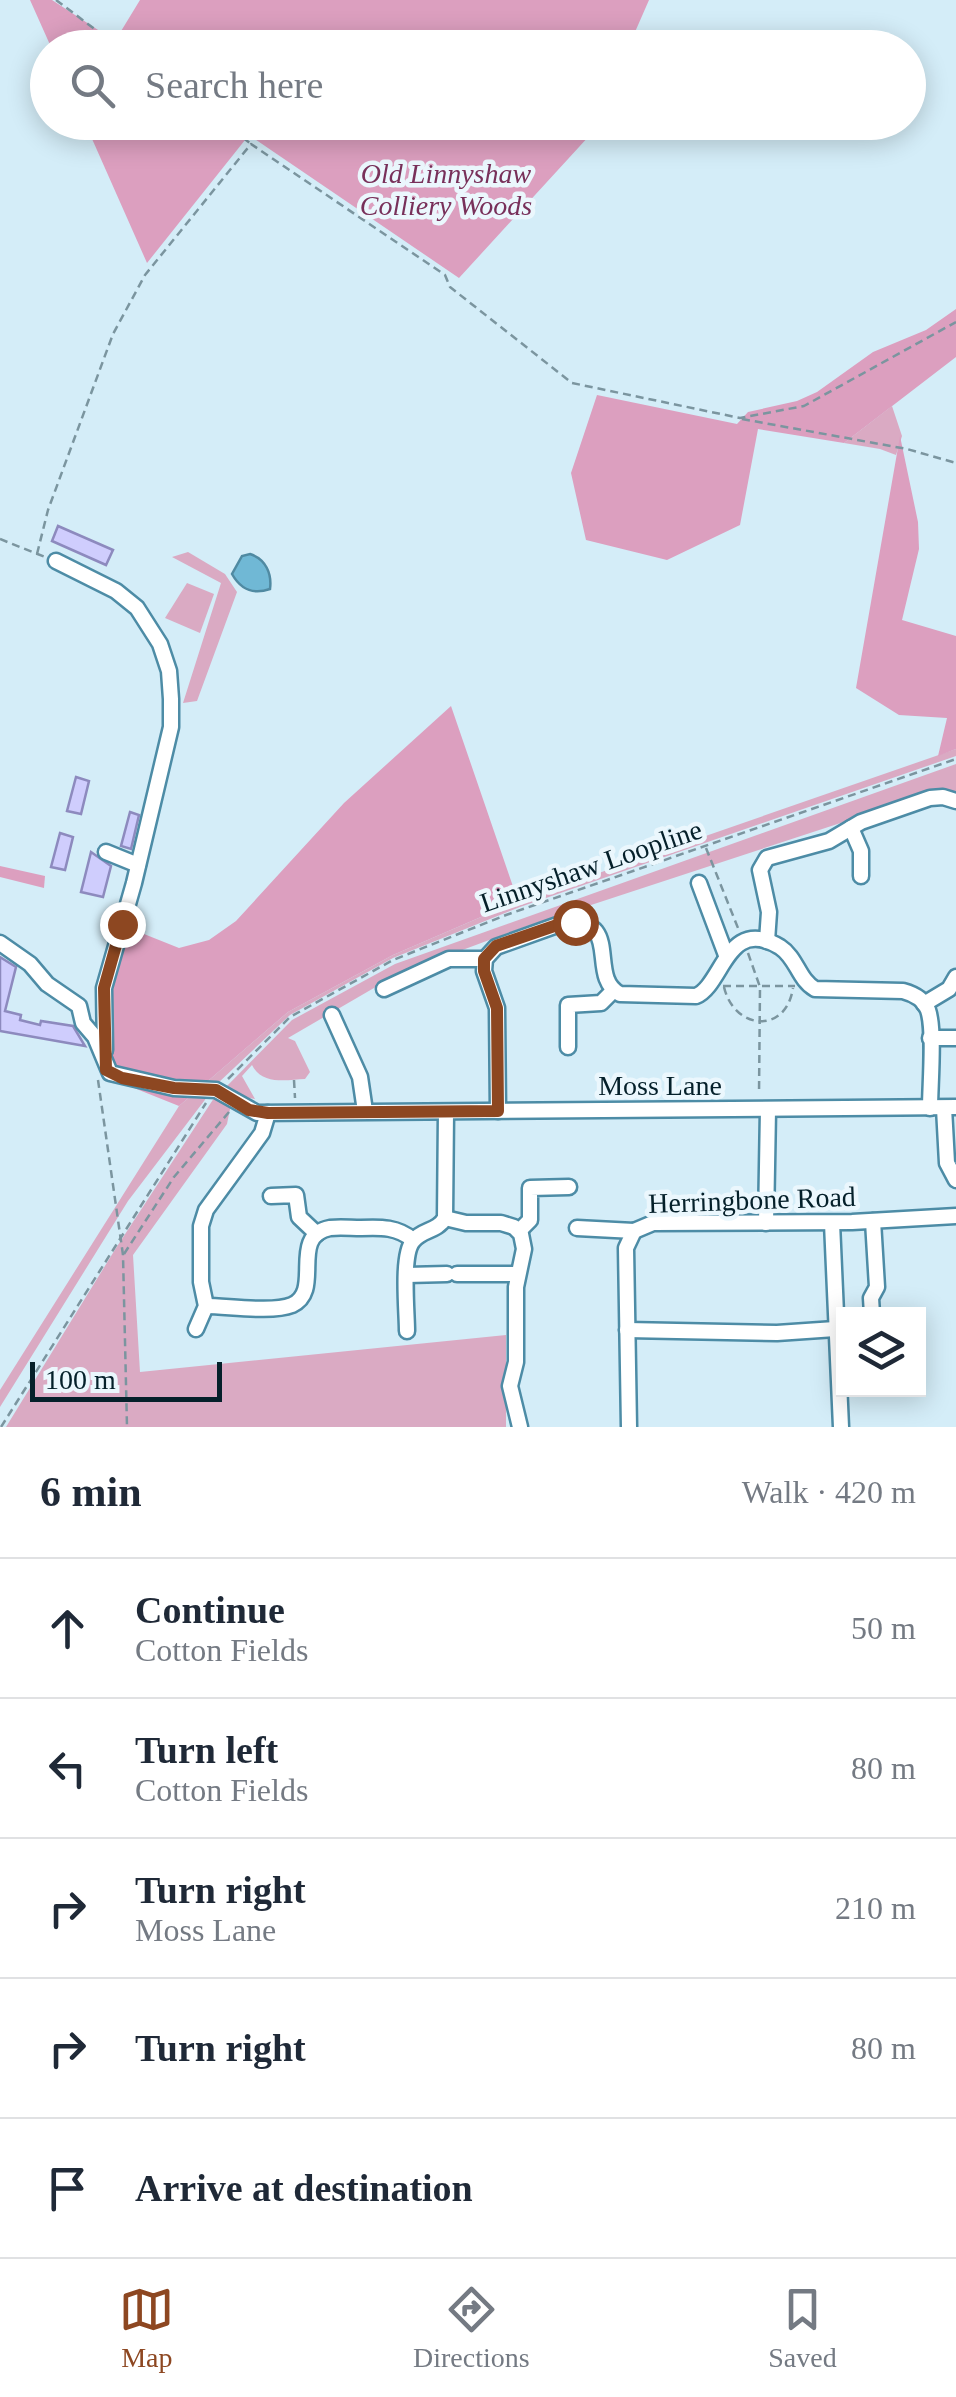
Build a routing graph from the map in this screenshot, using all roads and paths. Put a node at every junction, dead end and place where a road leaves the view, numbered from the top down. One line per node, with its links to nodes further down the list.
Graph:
1 (56, 0): 2 (path)
2 (96, 30)
3 (246, 140): 4 (path)
4 (251, 144): 6 (path); 8 (path)
5 (956, 322): 6 (path)
6 (740, 418): 7 (path)
7 (956, 463)
8 (0, 538)
9 (56, 562): 15 (street)
10 (956, 759): 13 (path, Linnyshaw Loopline)
11 (956, 801): 12 (street)
12 (852, 828): 16 (street); 18 (street)
13 (706, 848): 20 (path); 37 (path, Linnyshaw Loopline)
14 (106, 852): 15 (street)
15 (138, 865): 35 (street)
16 (861, 876)
17 (700, 883): 21 (street)
18 (767, 942): 20 (street); 25 (street)
19 (0, 943): 35 (street)
20 (744, 944): 21 (street); 26 (path)
21 (726, 955): 24 (street)
22 (484, 959): 27 (street); 28 (street); 43 (street)
23 (955, 982): 29 (street)
24 (718, 984): 26 (path); 28 (street); 31 (path)
25 (800, 985): 26 (path); 29 (street); 31 (path)
26 (760, 987): 31 (path)
27 (384, 989)
28 (613, 991): 34 (street)
29 (924, 1004): 32 (street)
30 (332, 1015): 42 (street)
31 (760, 1022): 40 (path)
32 (930, 1038): 33 (street); 39 (street)
33 (956, 1038)
34 (568, 1047)
35 (100, 1063): 37 (street, Moss Lane); 58 (path)
36 (294, 1080): 41 (path)
37 (216, 1090): 38 (street, Moss Lane); 58 (path, Linnyshaw Loopline)
38 (241, 1105): 45 (street, Moss Lane); 60 (path)
39 (943, 1108): 40 (street, Moss Lane); 46 (street)
40 (763, 1110): 43 (street, Moss Lane); 53 (street)
41 (295, 1111): 42 (street, Moss Lane); 45 (street, Moss Lane)
42 (365, 1111): 44 (street, Moss Lane)
43 (498, 1111): 44 (street, Moss Lane)
44 (446, 1112): 50 (street)
45 (268, 1113): 63 (street)
46 (956, 1180)
47 (569, 1187): 55 (street)
48 (270, 1196): 57 (street)
49 (956, 1216): 51 (street, Herringbone Road)
50 (446, 1218): 55 (street); 59 (street)
51 (872, 1221): 52 (street, Herringbone Road); 64 (street, Herringbone Road)
52 (832, 1222): 53 (street, Herringbone Road); 67 (street)
53 (766, 1223): 56 (street, Herringbone Road)
54 (578, 1228): 56 (street, Herringbone Road)
55 (519, 1231): 61 (street)
56 (634, 1231): 68 (street)
57 (317, 1234): 59 (street); 63 (street)
58 (121, 1236): 60 (path); 69 (path, Linnyshaw Loopline)
59 (413, 1240): 62 (street)
60 (123, 1255): 70 (path)
61 (517, 1274): 62 (street); 71 (street)
62 (407, 1275): 65 (street)
63 (206, 1306): 66 (street)
64 (872, 1307)
65 (403, 1321)
66 (196, 1329)
67 (835, 1329): 68 (street); 73 (street)
68 (627, 1330): 72 (street)
69 (1, 1427)
70 (127, 1427)
71 (520, 1427)
72 (629, 1427)
73 (841, 1427)

